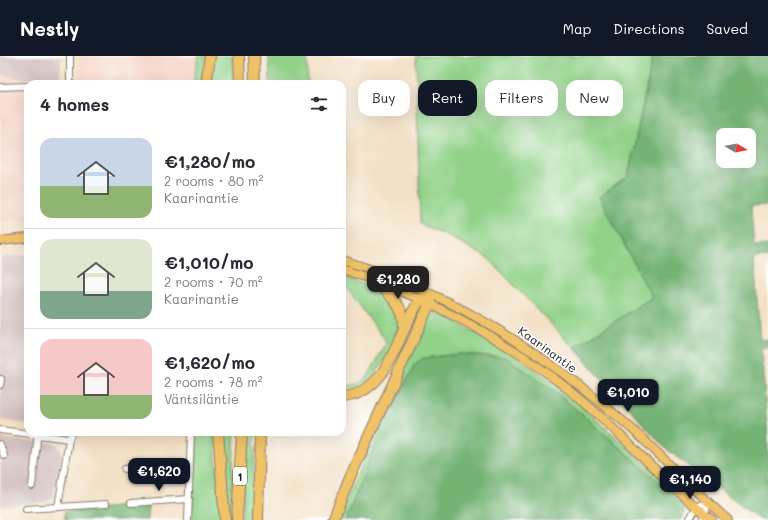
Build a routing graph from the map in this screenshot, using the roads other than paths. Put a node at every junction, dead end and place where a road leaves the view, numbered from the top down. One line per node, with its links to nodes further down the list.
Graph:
1 (70, 56): 5 (street)
2 (210, 56): 6 (highway)
3 (239, 56): 7 (highway)
4 (254, 56): 8 (highway)
5 (70, 80)
6 (207, 80)
7 (240, 80)
8 (255, 80)
9 (24, 86): 10 (street)
10 (0, 87)
11 (24, 238): 12 (main road)
12 (0, 241)
13 (346, 261): 16 (main road, Kaarinantie)
14 (346, 270): 15 (main road, Kaarinantie)
15 (373, 280): 16 (main road, Kaarinantie); 17 (highway)
16 (426, 298): 17 (highway); 36 (main road, Kaarinantie); 39 (main road, Kaarinantie); 47 (highway)
17 (404, 329): 18 (highway)
18 (346, 395)
19 (0, 430): 20 (street); 28 (street)
20 (24, 433)
21 (38, 436): 34 (street)
22 (51, 436): 29 (street)
23 (71, 436): 29 (street)
24 (191, 436): 33 (street)
25 (218, 436): 44 (highway)
26 (242, 436): 45 (highway, 1)
27 (260, 436): 46 (highway, 1)
28 (0, 438)
29 (70, 439): 40 (street)
30 (0, 444): 31 (street)
31 (4, 456)
32 (126, 469): 33 (street)
33 (190, 473): 35 (street)
34 (32, 486)
35 (189, 499): 37 (street); 43 (street)
36 (709, 502): 39 (street); 42 (street); 50 (main road, Kaarinantie)
37 (131, 503)
38 (106, 504): 40 (street)
39 (696, 506): 42 (main road, Kaarinantie); 48 (street)
40 (58, 507): 41 (street)
41 (26, 509)
42 (703, 517): 49 (main road, Kaarinantie)
43 (188, 520)
44 (225, 520)
45 (237, 520)
46 (258, 520)
47 (333, 520)
48 (689, 520)
49 (712, 520)
50 (728, 520)

